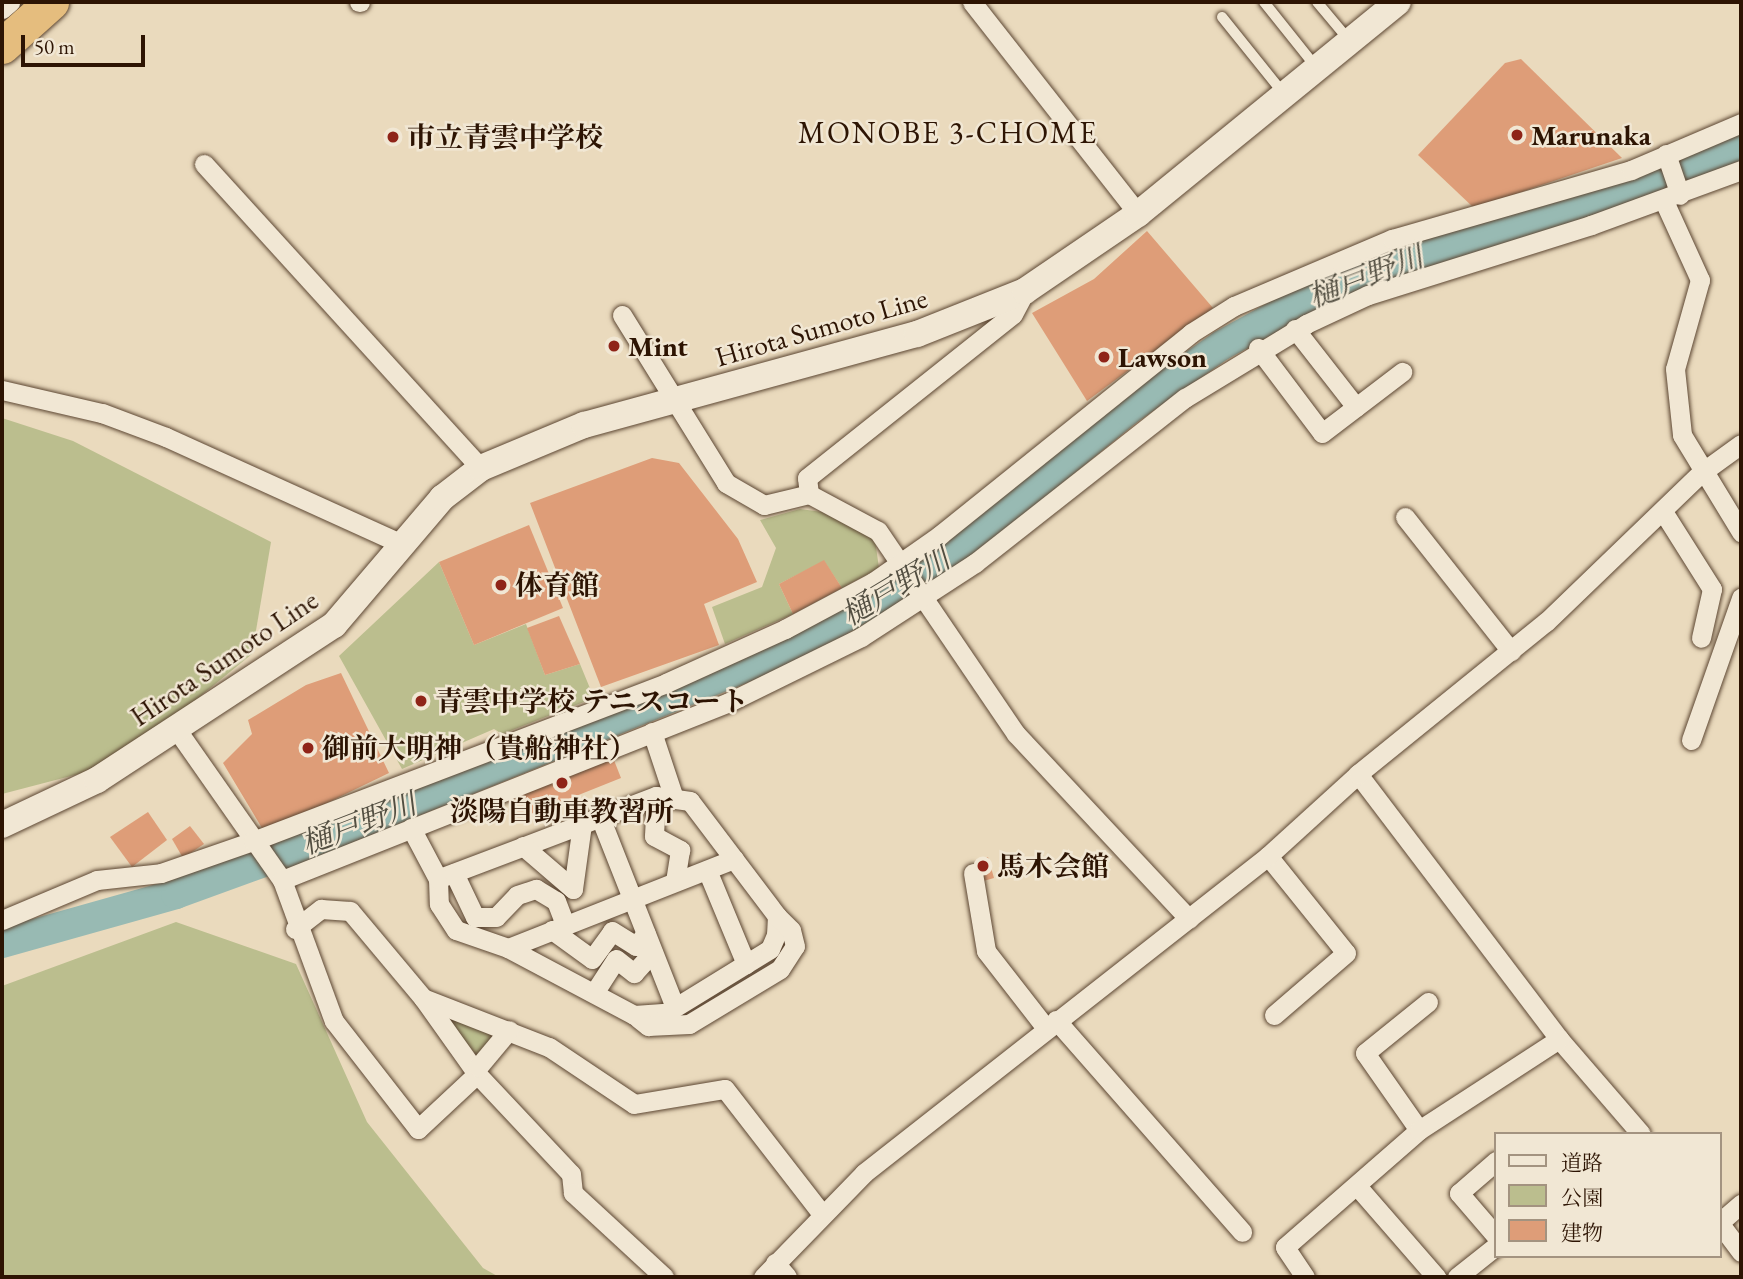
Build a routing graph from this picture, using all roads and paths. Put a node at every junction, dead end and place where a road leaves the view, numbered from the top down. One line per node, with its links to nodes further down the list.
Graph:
1 (10, 2): 7 (street)
2 (51, 2): 10 (highway)
3 (972, 2): 18 (street)
4 (1264, 2): 11 (lane)
5 (1317, 2): 9 (lane)
6 (1398, 2): 9 (main road, Hirota Sumoto Line)
7 (2, 9)
8 (1222, 17): 12 (lane)
9 (1350, 41): 11 (main road, Hirota Sumoto Line)
10 (2, 46)
11 (1316, 68): 12 (main road, Hirota Sumoto Line)
12 (1284, 94): 18 (main road, Hirota Sumoto Line)
13 (1741, 124): 14 (street)
14 (1666, 154): 17 (street); 35 (street)
15 (204, 164): 28 (street)
16 (1741, 170): 17 (street)
17 (1672, 198): 21 (street); 29 (street)
18 (1138, 214): 19 (main road, Hirota Sumoto Line)
19 (1025, 291): 25 (main road, Hirota Sumoto Line); 30 (street)
20 (622, 315): 25 (street)
21 (1295, 329): 22 (street); 26 (street)
22 (1258, 348): 26 (street); 37 (street)
23 (1402, 372): 26 (street)
24 (2, 390): 34 (street)
25 (678, 401): 28 (main road, Hirota Sumoto Line); 30 (street)
26 (1356, 407)
27 (1741, 444): 29 (street)
28 (481, 468): 34 (main road, Hirota Sumoto Line)
29 (1701, 473): 31 (street); 33 (street)
30 (809, 494): 35 (street)
31 (1664, 513): 38 (street); 39 (street)
32 (1405, 517): 39 (street)
33 (1741, 532)
34 (404, 545): 40 (main road, Hirota Sumoto Line)
35 (898, 562): 37 (street); 48 (street)
36 (1741, 598): 42 (street)
37 (924, 600): 41 (street); 59 (street)
38 (1701, 638)
39 (1511, 650): 43 (street)
40 (177, 730): 46 (main road, Hirota Sumoto Line); 48 (street)
41 (652, 732): 44 (street); 47 (street)
42 (1691, 740)
43 (1358, 774): 50 (street); 75 (street)
44 (665, 797): 45 (street); 51 (street); 56 (street)
45 (591, 821): 49 (street); 49 (street); 57 (street)
46 (2, 825)
47 (411, 828): 54 (street); 55 (street)
48 (253, 841): 55 (street); 60 (street)
49 (523, 846): 54 (street)
50 (1268, 856): 59 (street); 72 (street)
51 (734, 859): 52 (street); 58 (street)
52 (707, 870): 56 (street); 66 (street)
53 (973, 873): 73 (street)
54 (446, 876): 61 (street); 64 (street)
55 (282, 880): 62 (street)
56 (675, 882): 57 (street)
57 (632, 899): 61 (street); 63 (street)
58 (777, 916): 66 (street); 71 (street)
59 (1189, 919): 73 (street)
60 (2, 920)
61 (559, 928): 63 (street); 64 (street)
62 (295, 929): 68 (street); 76 (street)
63 (646, 933): 65 (street)
64 (508, 948): 67 (street)
65 (653, 952): 67 (street); 70 (street)
66 (746, 964): 70 (street)
67 (594, 993): 71 (street)
68 (424, 998): 74 (street); 76 (street)
69 (1428, 1002): 77 (street)
70 (675, 1007): 71 (street)
71 (630, 1013)
72 (1274, 1014)
73 (1051, 1024): 82 (street); 85 (street)
74 (509, 1030): 76 (street); 82 (street)
75 (1559, 1039): 77 (street); 78 (street)
76 (477, 1070): 90 (street)
77 (1419, 1130): 80 (street)
78 (1639, 1132)
79 (1494, 1163): 86 (street)
80 (1357, 1186): 91 (street); 92 (street)
81 (1741, 1204): 83 (street)
82 (822, 1214): 89 (street)
83 (1722, 1221)
84 (1722, 1226): 88 (street)
85 (1242, 1232)
86 (1494, 1234)
87 (1494, 1248): 93 (street)
88 (1741, 1252)
89 (775, 1273)
90 (664, 1277)
91 (1304, 1277)
92 (1436, 1277)
93 (1457, 1277)

